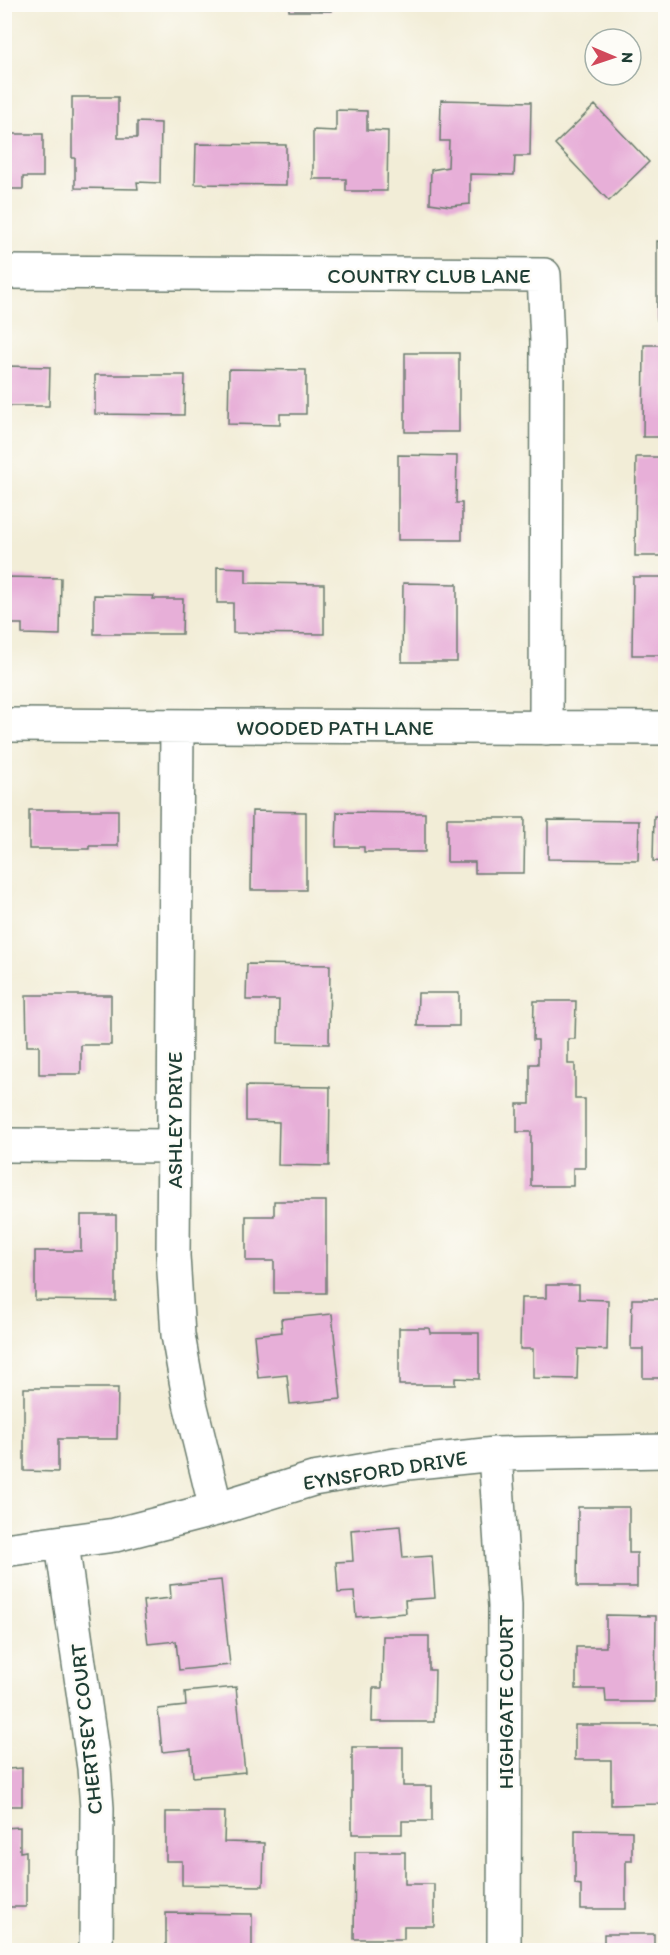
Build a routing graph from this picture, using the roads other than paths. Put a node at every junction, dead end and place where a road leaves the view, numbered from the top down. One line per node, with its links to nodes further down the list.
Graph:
1 (4, 272): 4 (street, COUNTRY CLUB LANE)
2 (4, 725): 3 (street, WOODED PATH LANE)
3 (177, 727): 4 (street, WOODED PATH LANE); 7 (street, ASHLEY DRIVE)
4 (546, 728): 5 (street, WOODED PATH LANE)
5 (666, 728)
6 (4, 1145): 7 (street)
7 (174, 1146): 10 (street, ASHLEY DRIVE)
8 (666, 1451): 9 (street, EYNSFORD DRIVE)
9 (495, 1454): 10 (street, EYNSFORD DRIVE); 14 (street, HIGHGATE COURT)
10 (216, 1509): 11 (street, EYNSFORD DRIVE)
11 (62, 1544): 12 (street, EYNSFORD DRIVE); 13 (street, CHERTSEY COURT)
12 (4, 1550)
13 (96, 1950)
14 (504, 1950)

